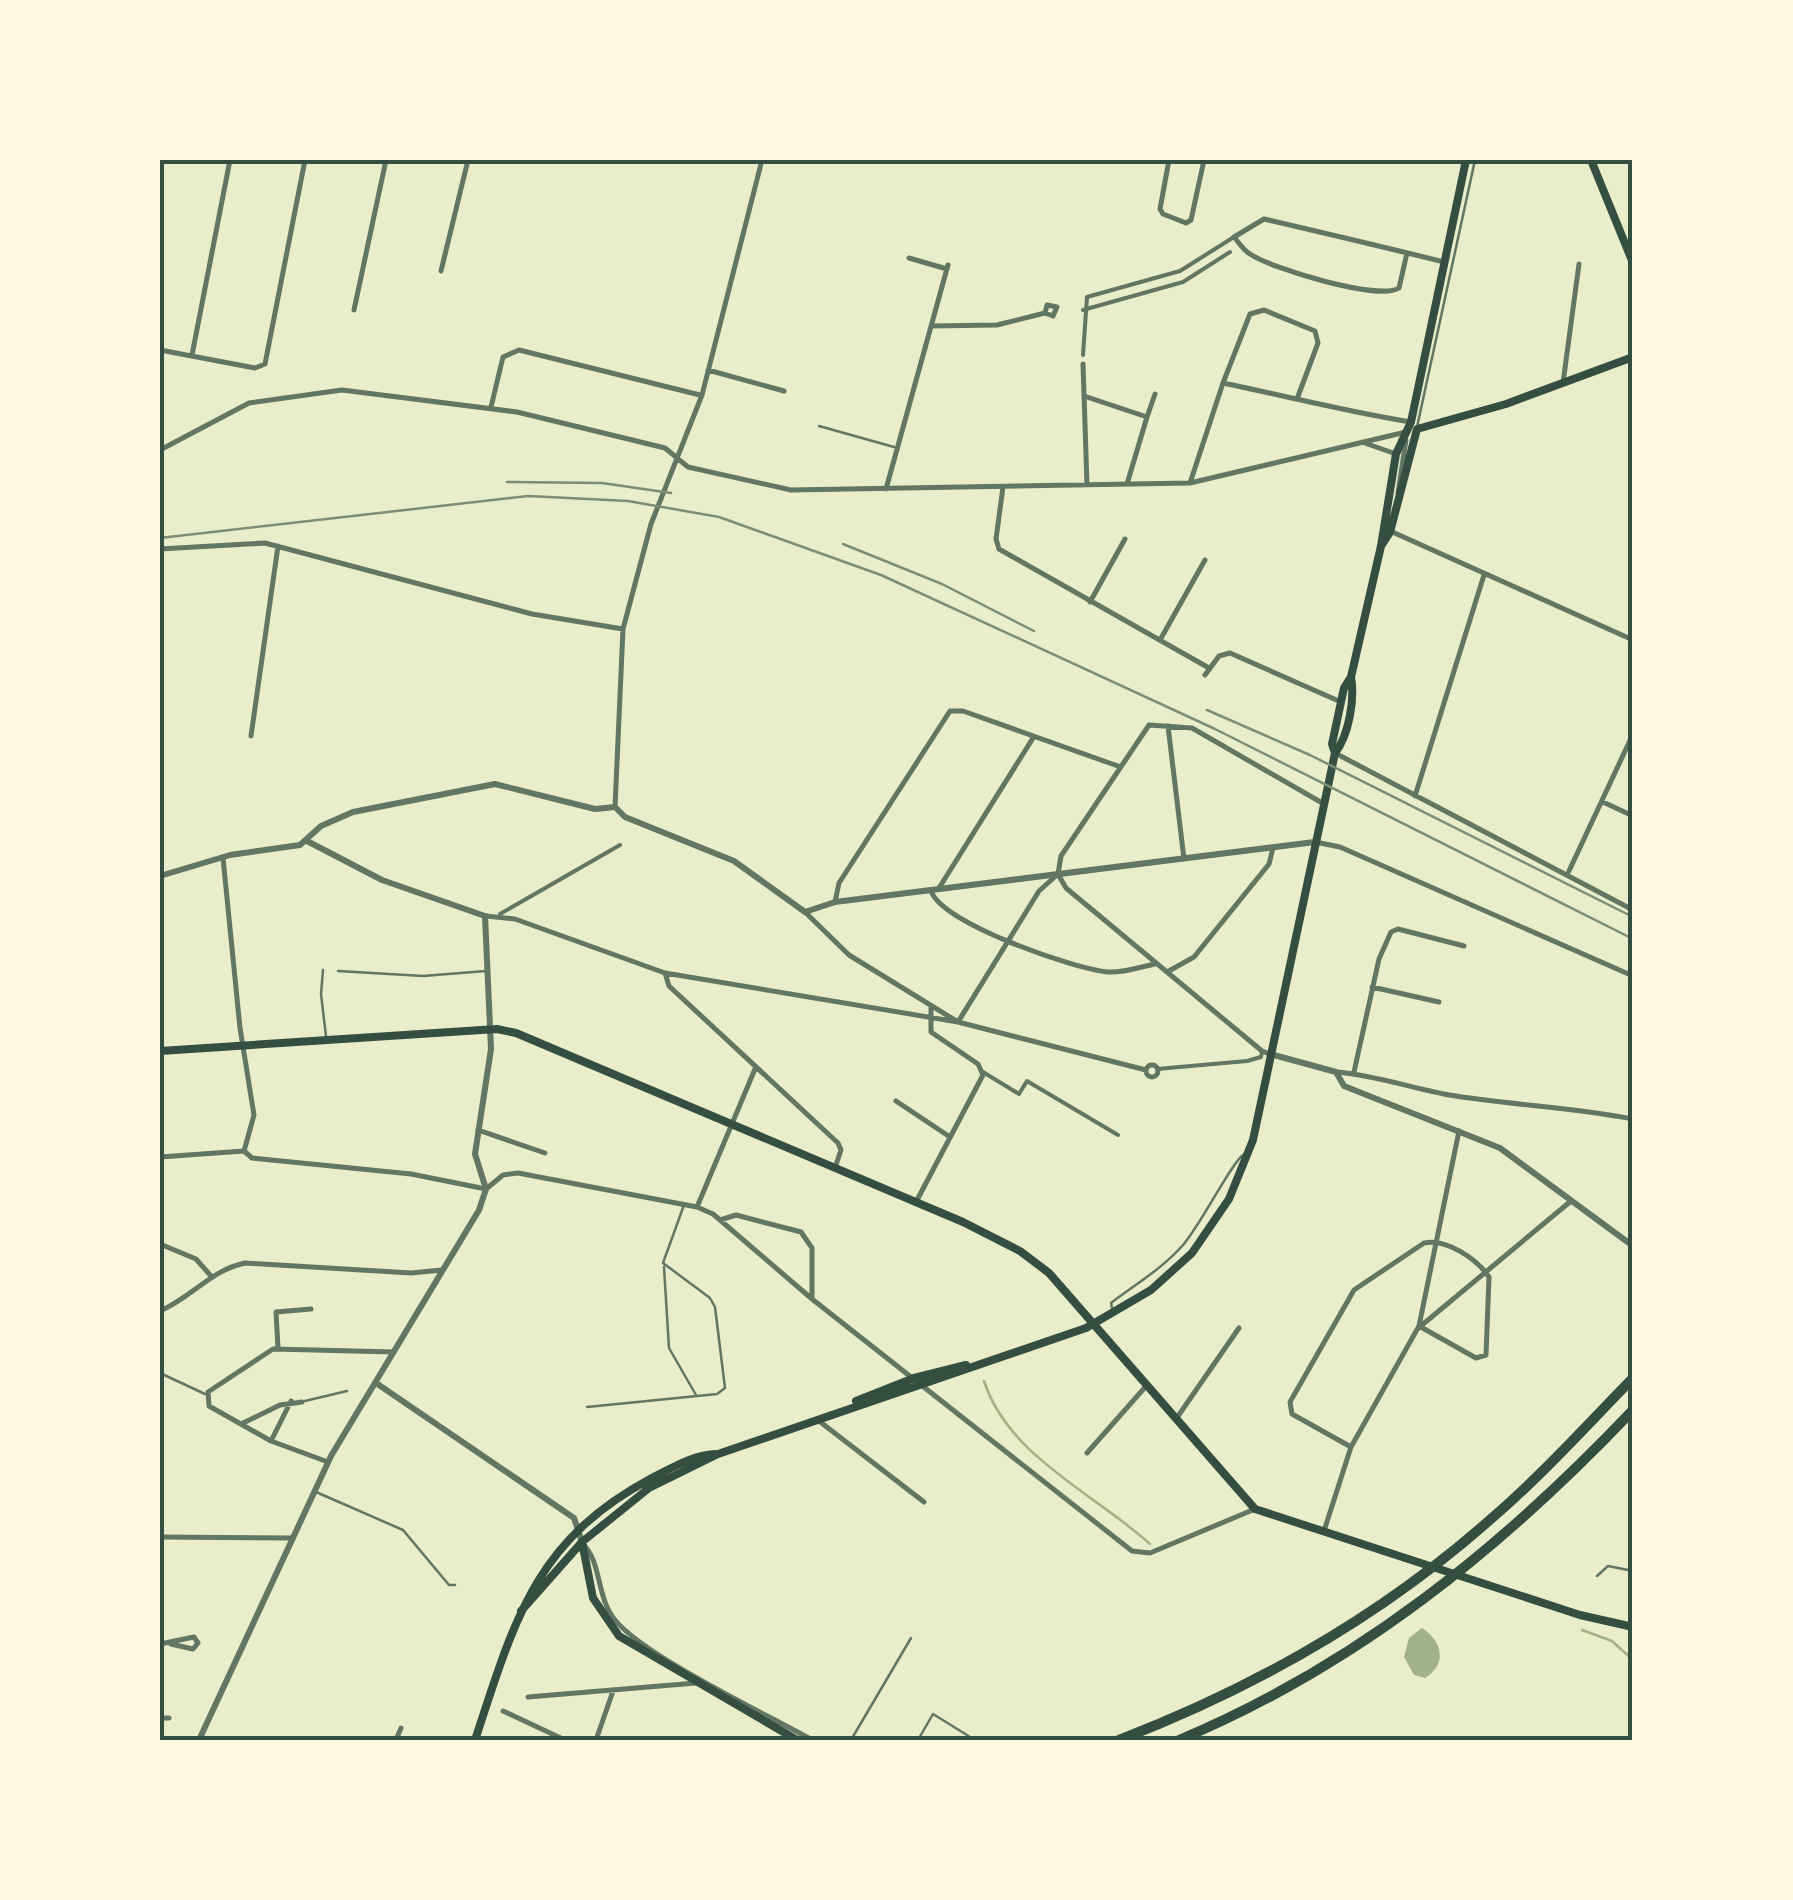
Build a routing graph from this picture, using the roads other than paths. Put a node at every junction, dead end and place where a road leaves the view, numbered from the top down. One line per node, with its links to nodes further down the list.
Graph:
1 (230, 160): 26 (street)
2 (305, 160): 26 (street)
3 (386, 160): 20 (street)
4 (468, 160): 19 (street)
5 (762, 160): 29 (street)
6 (1169, 160): 7 (street)
7 (1204, 160)
8 (1466, 160): 16 (main road)
9 (1475, 160): 40 (lane)
10 (1591, 160): 12 (main road)
11 (1234, 237): 14 (street); 14 (street); 21 (street)
12 (1628, 238): 17 (main road)
13 (1230, 252): 21 (street)
14 (1408, 253): 16 (street)
15 (909, 258): 23 (street)
16 (1444, 262): 40 (main road)
17 (1633, 263)
18 (1579, 264): 31 (street)
19 (441, 271)
20 (354, 310)
21 (1084, 310): 25 (street)
22 (1046, 313): 23 (street)
23 (931, 326): 43 (street)
24 (160, 350): 26 (street)
25 (1083, 354)
26 (192, 355)
27 (1633, 357): 31 (main road)
28 (1083, 364): 35 (street)
29 (708, 370): 32 (street); 34 (street)
30 (1223, 382): 36 (street); 36 (street); 48 (street)
31 (1563, 383): 40 (main road)
32 (784, 391)
33 (1155, 394): 38 (street)
34 (702, 395): 37 (street); 46 (street)
35 (1084, 396): 38 (street); 49 (street)
36 (1297, 399): 40 (street)
37 (491, 407): 44 (street); 46 (street)
38 (1147, 417): 47 (street)
39 (819, 426): 43 (lane)
40 (1414, 426): 41 (main road); 52 (main road)
41 (1404, 432): 42 (street); 45 (main road); 52 (street)
42 (1359, 442): 45 (street); 48 (street)
43 (897, 447): 51 (street)
44 (160, 450)
45 (1396, 454): 52 (main road)
46 (679, 463): 51 (street); 61 (street)
47 (1127, 484): 48 (street); 49 (street)
48 (1190, 484)
49 (1087, 485): 50 (street)
50 (1003, 487): 51 (street); 60 (street)
51 (886, 489)
52 (1394, 495): 53 (main road); 56 (main road)
53 (1390, 532): 56 (main road); 59 (street)
54 (1125, 539): 60 (street)
55 (278, 546): 57 (street); 61 (street); 67 (street)
56 (1381, 546): 64 (main road)
57 (160, 550)
58 (1204, 560): 63 (street)
59 (1484, 575): 62 (street); 71 (street)
60 (1090, 602): 63 (street)
61 (622, 629): 74 (street)
62 (1633, 640)
63 (1160, 641): 64 (street)
64 (1346, 704): 69 (main road)
65 (1168, 726): 70 (street); 73 (street); 81 (street)
66 (1633, 734): 72 (street)
67 (251, 736)
68 (1034, 737): 70 (street); 85 (street); 86 (street)
69 (1335, 753): 71 (street); 73 (main road)
70 (1118, 766): 83 (street)
71 (1414, 796): 82 (street)
72 (1603, 802): 75 (street); 82 (street)
73 (1324, 804): 77 (main road)
74 (615, 808): 76 (street); 88 (street)
75 (1633, 816)
76 (307, 842): 80 (street); 90 (street)
77 (1315, 842): 79 (street); 99 (street); 110 (main road)
78 (620, 845): 89 (street)
79 (1273, 848): 81 (street); 97 (street)
80 (222, 858): 84 (street); 107 (street)
81 (1184, 859): 83 (street)
82 (1568, 872): 87 (street)
83 (1058, 874): 85 (street); 91 (street); 93 (street)
84 (160, 876)
85 (935, 890): 86 (street); 91 (street)
86 (835, 902): 88 (street)
87 (1633, 910)
88 (805, 912): 102 (street)
89 (500, 914): 90 (street); 98 (street)
90 (484, 915): 96 (street)
91 (1008, 940): 93 (street); 104 (street)
92 (1464, 946): 100 (street)
93 (1157, 964): 97 (street)
94 (323, 970): 106 (lane)
95 (338, 971): 96 (lane)
96 (488, 971): 105 (street)
97 (1167, 972): 109 (street)
98 (665, 973): 103 (street); 112 (street)
99 (1633, 976)
100 (1372, 988): 101 (street); 115 (street)
101 (1438, 1002)
102 (932, 1006): 103 (street); 104 (street)
103 (930, 1018): 104 (street); 113 (street)
104 (958, 1022): 111 (street)
105 (490, 1029): 106 (main road); 118 (main road); 119 (street)
106 (326, 1037): 107 (main road)
107 (242, 1044): 108 (main road); 123 (street)
108 (160, 1051)
109 (1262, 1051): 110 (street); 111 (street)
110 (1274, 1055): 114 (street); 147 (main road)
111 (1157, 1068)
112 (755, 1070): 118 (street); 126 (street)
113 (983, 1072): 121 (street); 122 (street)
114 (1336, 1072): 115 (street); 120 (street)
115 (1354, 1072): 117 (street)
116 (896, 1101): 122 (street)
117 (1633, 1119)
118 (730, 1126): 126 (main road); 131 (street)
119 (478, 1130): 124 (street); 127 (street)
120 (1459, 1131): 128 (street); 133 (street)
121 (1118, 1135)
122 (950, 1136): 129 (street)
123 (244, 1151): 125 (street); 127 (street)
124 (545, 1153)
125 (160, 1157)
126 (835, 1169): 129 (main road)
127 (486, 1189): 130 (street); 137 (street)
128 (1572, 1200): 135 (street); 138 (street)
129 (916, 1202): 153 (main road)
130 (685, 1204): 131 (street); 136 (lane)
131 (697, 1206): 132 (street)
132 (720, 1220): 140 (street); 140 (street)
133 (1437, 1241): 138 (street); 143 (street); 166 (street)
134 (160, 1244): 139 (street)
135 (1633, 1246)
136 (665, 1266): 155 (lane); 155 (lane)
137 (445, 1269): 139 (street); 146 (street)
138 (1486, 1272): 143 (street); 143 (street)
139 (212, 1276): 142 (street)
140 (812, 1299): 149 (street)
141 (311, 1309): 145 (street)
142 (160, 1311)
143 (1420, 1326): 166 (street)
144 (1240, 1328): 163 (street)
145 (278, 1348): 146 (street); 156 (street)
146 (394, 1352): 151 (street)
147 (970, 1365): 149 (main road); 152 (main road)
148 (160, 1373): 156 (lane)
149 (914, 1378): 152 (street); 160 (main road)
150 (1633, 1378): 205 (highway)
151 (376, 1382): 169 (street); 173 (street)
152 (923, 1384): 160 (main road); 172 (street)
153 (1147, 1385): 163 (main road); 167 (street)
154 (347, 1391): 158 (lane)
155 (696, 1395): 159 (lane)
156 (207, 1398): 164 (street)
157 (291, 1402): 158 (street); 164 (street); 165 (street)
158 (302, 1402)
159 (588, 1407)
160 (844, 1408): 162 (main road)
161 (1633, 1410): 206 (highway)
162 (816, 1419): 168 (main road); 171 (street)
163 (1176, 1419): 172 (main road)
164 (238, 1426): 165 (street)
165 (271, 1442): 169 (street)
166 (1351, 1447): 174 (street)
167 (1086, 1453)
168 (718, 1454): 173 (main road); 177 (main road)
169 (328, 1462): 170 (street)
170 (314, 1491): 176 (street); 180 (lane)
171 (924, 1502)
172 (1255, 1509): 174 (main road)
173 (580, 1529): 177 (street); 181 (main road)
174 (1324, 1532): 182 (main road)
175 (160, 1536): 176 (street)
176 (293, 1538): 194 (street)
177 (582, 1542): 181 (main road); 186 (main road); 201 (street)
178 (1633, 1570): 179 (lane)
179 (1597, 1576)
180 (455, 1585)
181 (521, 1610): 196 (main road)
182 (1633, 1627)
183 (912, 1638): 202 (lane)
184 (160, 1644): 185 (street)
185 (170, 1644): 185 (street)
186 (696, 1682): 187 (street); 193 (main road)
187 (613, 1692): 188 (street); 198 (street)
188 (528, 1697)
189 (503, 1711): 197 (street)
190 (160, 1718): 191 (street)
191 (169, 1718)
192 (401, 1728): 195 (street)
193 (781, 1731): 199 (lane); 200 (main road)
194 (199, 1740)
195 (396, 1740)
196 (475, 1740)
197 (565, 1740)
198 (596, 1740)
199 (776, 1740)
200 (797, 1740)
201 (812, 1740)
202 (850, 1740)
203 (918, 1740): 204 (lane)
204 (974, 1740)
205 (1118, 1740)
206 (1180, 1740)

